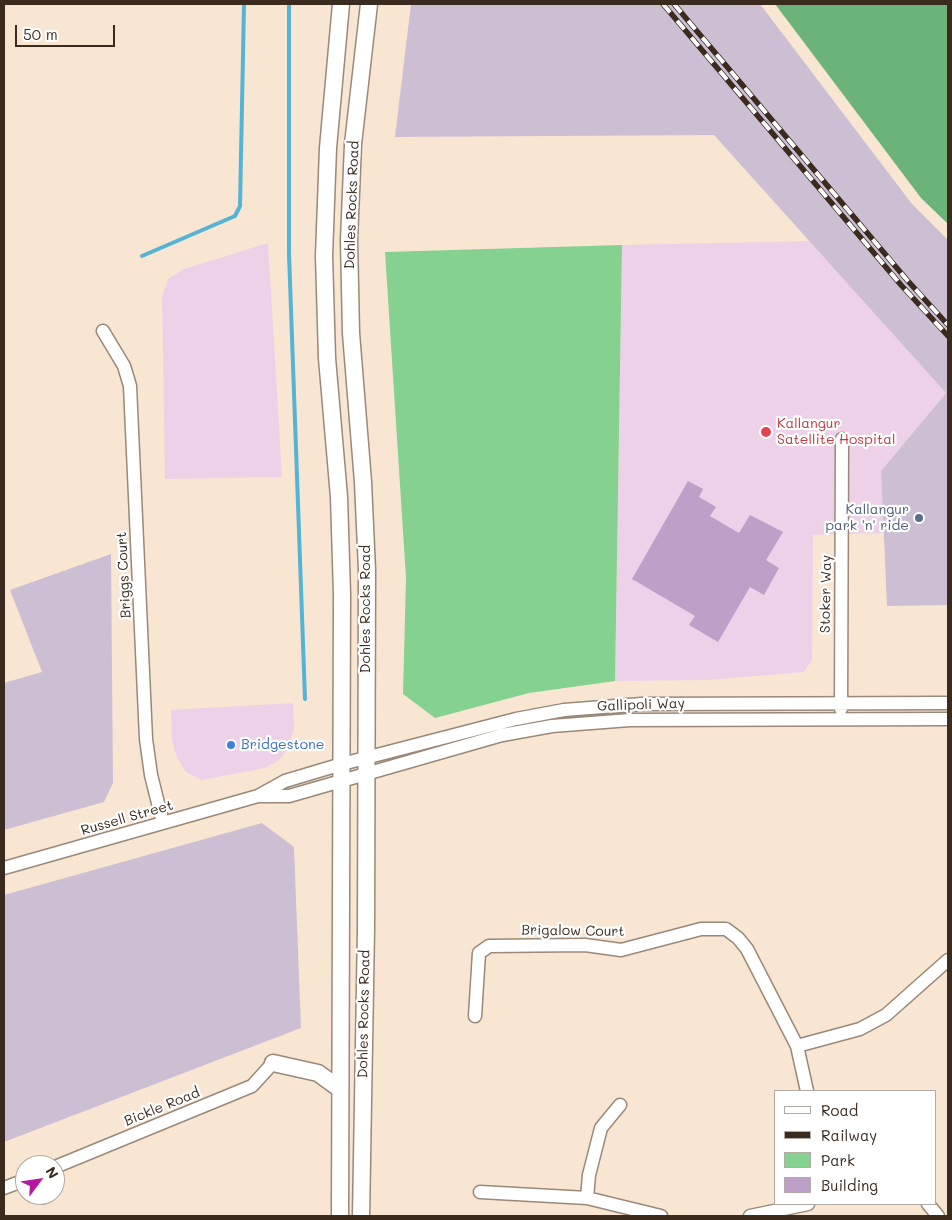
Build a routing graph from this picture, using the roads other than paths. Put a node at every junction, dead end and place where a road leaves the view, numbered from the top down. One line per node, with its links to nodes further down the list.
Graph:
1 (341, 4): 10 (main road, Dohles Rocks Road)
2 (369, 4): 9 (main road, Dohles Rocks Road)
3 (103, 331): 14 (street, Briggs Court)
4 (842, 439): 5 (street, Stoker Way)
5 (841, 703): 6 (street, Gallipoli Way); 7 (street, Stoker Way); 9 (street, Gallipoli Way)
6 (948, 703)
7 (841, 719): 8 (street, Gallipoli Way); 11 (street, Gallipoli Way)
8 (948, 719)
9 (366, 757): 10 (street, Gallipoli Way); 11 (main road, Dohles Rocks Road)
10 (342, 764): 12 (main road, Dohles Rocks Road); 13 (street, Russell Street)
11 (367, 773): 12 (street, Gallipoli Way); 29 (main road, Dohles Rocks Road)
12 (342, 782): 13 (street, Russell Street); 20 (main road, Dohles Rocks Road)
13 (258, 796): 14 (street, Russell Street)
14 (163, 823): 15 (street, Russell Street)
15 (4, 868)
16 (948, 960): 18 (street)
17 (475, 1016): 18 (street, Brigalow Court)
18 (796, 1046): 21 (street, Brigalow Court)
19 (273, 1064): 20 (main road); 23 (street, Bickle Road)
20 (340, 1089): 28 (main road, Dohles Rocks Road)
21 (808, 1090)
22 (620, 1105): 25 (street)
23 (65, 1163)
24 (480, 1192): 25 (street)
25 (587, 1198): 30 (street)
26 (803, 1205): 31 (street)
27 (929, 1205): 32 (street)
28 (340, 1216)
29 (360, 1216)
30 (662, 1216)
31 (750, 1216)
32 (938, 1216)

